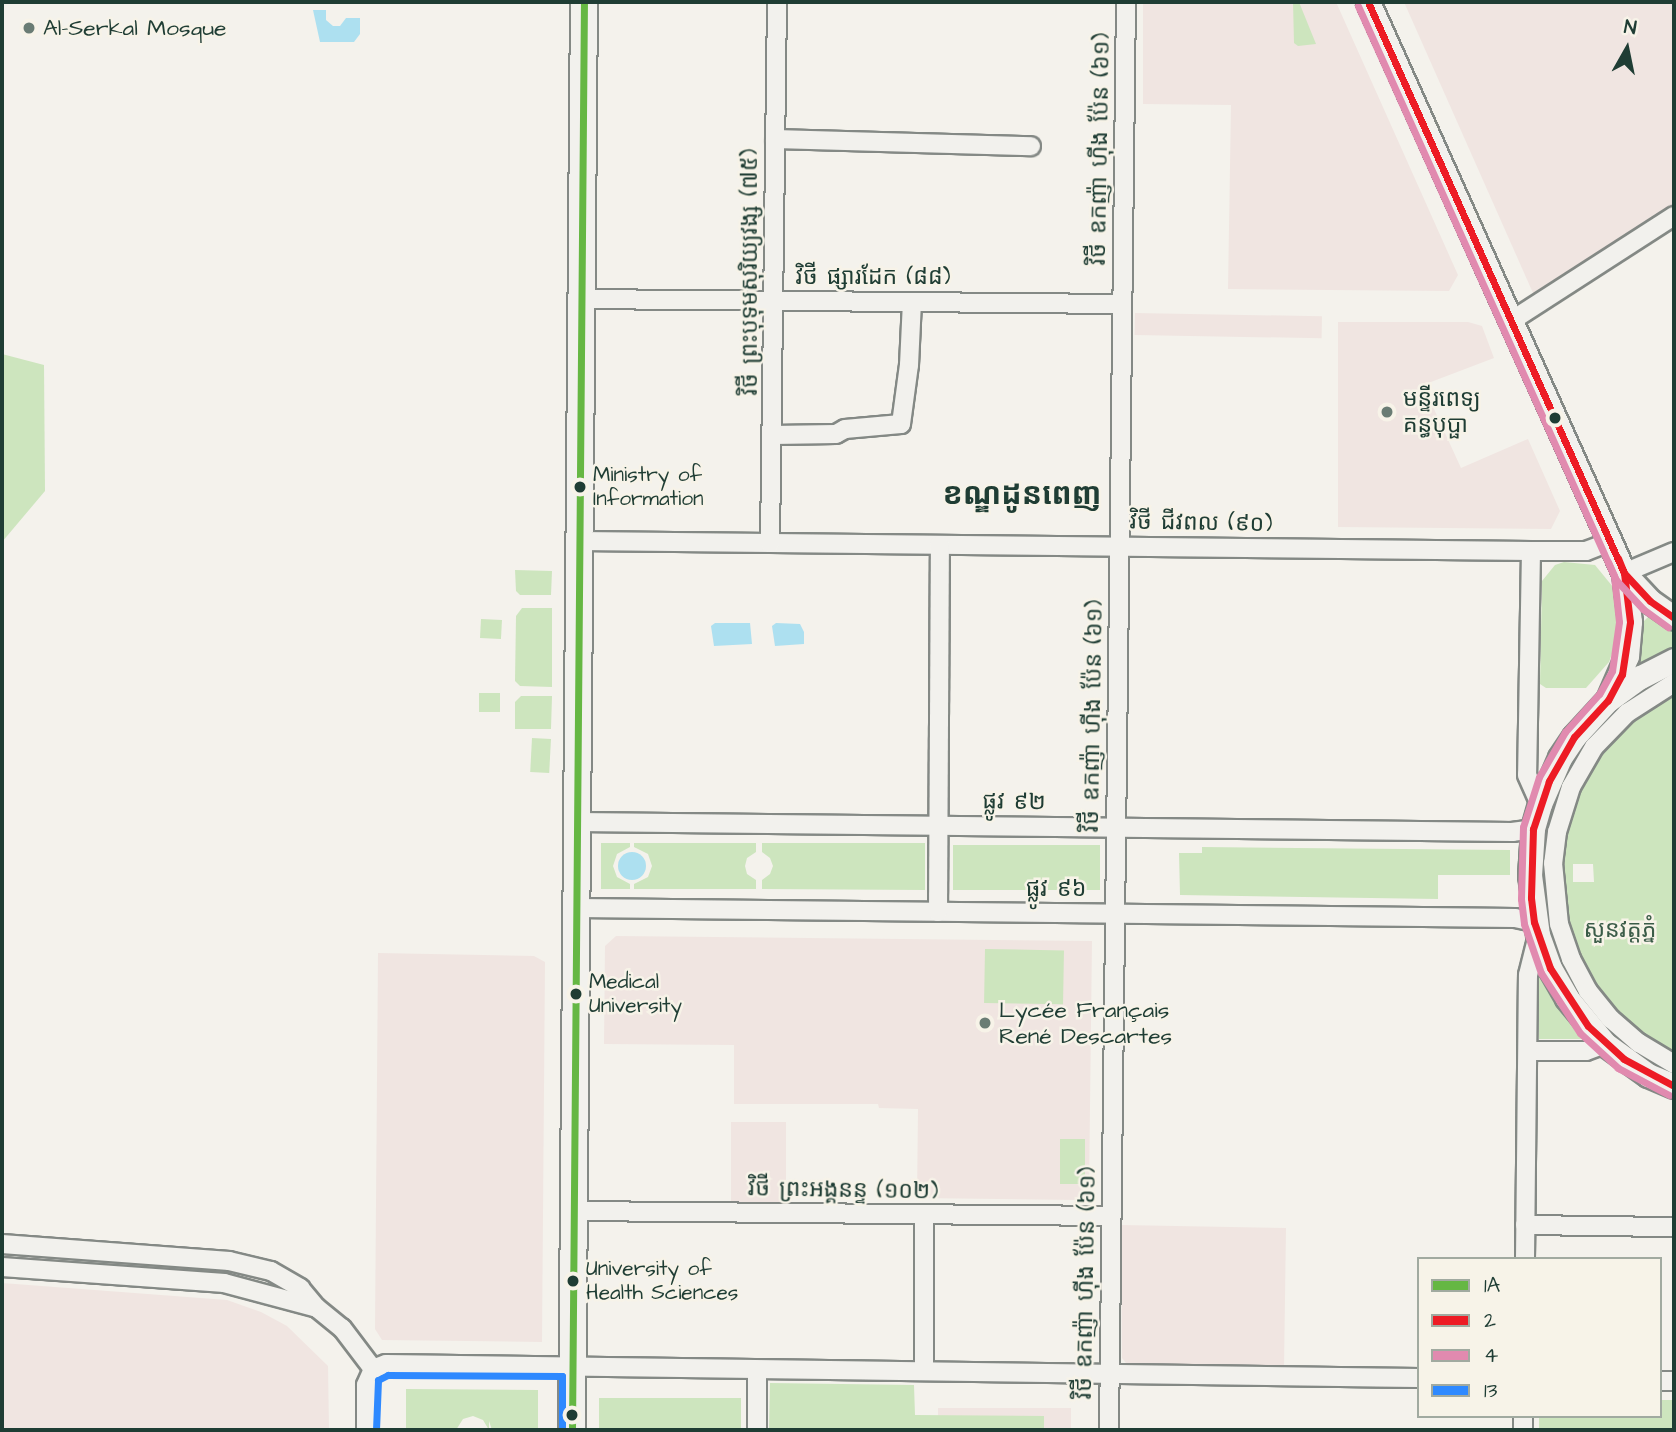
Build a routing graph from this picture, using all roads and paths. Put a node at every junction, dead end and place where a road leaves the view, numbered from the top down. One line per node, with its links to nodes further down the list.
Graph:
1 (584, 2): 8 (highway)
2 (776, 2): 5 (street, វិថី ព្រះបុទុមសុរិយ្យវង្ស (៧៥))
3 (1126, 2): 11 (street, វិថី ឧកញ៉ា ហ៊ីង ប៉ែន (៦១))
4 (1368, 2): 12 (main road)
5 (775, 139): 6 (street); 9 (street, វិថី ព្រះបុទុមសុរិយ្យវង្ស (៧៥))
6 (1031, 146)
7 (1674, 216): 12 (street)
8 (581, 299): 9 (street, វិថី ផ្សារដែក (៨៨)); 14 (highway)
9 (774, 301): 10 (street, វិថី ផ្សារដែក (៨៨)); 13 (street, វិថី ព្រះបុទុមសុរិយ្យវង្ស (៧៥))
10 (912, 302): 11 (street, វិថី ផ្សារដែក (៨៨)); 13 (street)
11 (1122, 304): 18 (street, វិថី ឧកញ៉ា ហ៊ីង ប៉ែន (៦១))
12 (1511, 321): 15 (main road)
13 (773, 435): 16 (street, វិថី ព្រះបុទុមសុរិយ្យវង្ស (៧៥))
14 (579, 541): 16 (street, វិថី ជីវពល (៩០)); 27 (highway)
15 (1610, 542): 19 (street, វិថី ជីវពល (៩០)); 21 (main road)
16 (770, 543): 17 (street, វិថី ជីវពល (៩០))
17 (940, 545): 18 (street, វិថី ជីវពល (៩០)); 28 (street)
18 (1119, 546): 19 (street, វិថី ជីវពល (៩០)); 29 (street, វិថី ឧកញ៉ា ហ៊ីង ប៉ែន (៦១))
19 (1531, 551): 26 (street)
20 (1674, 552): 21 (street)
21 (1624, 573): 22 (main road); 25 (main road)
22 (1674, 618)
23 (1674, 660): 25 (main road)
24 (1674, 683): 37 (street)
25 (1608, 700): 26 (main road)
26 (1540, 804): 30 (main road)
27 (577, 822): 28 (street, ផ្លូវ ៩២); 31 (highway)
28 (939, 826): 29 (street, ផ្លូវ ៩២); 32 (street)
29 (1116, 828): 30 (street, ផ្លូវ ៩២); 33 (street, វិថី ឧកញ៉ា ហ៊ីង ប៉ែន (៦១))
30 (1533, 829): 34 (main road)
31 (577, 908): 32 (street, ផ្លូវ ៩៦); 39 (highway)
32 (938, 912): 33 (street, ផ្លូវ ៩៦)
33 (1115, 914): 34 (street, ផ្លូវ ៩៦); 41 (street, វិថី ឧកញ៉ា ហ៊ីង ប៉ែន (៦១))
34 (1536, 928): 35 (main road); 36 (street)
35 (1605, 1044): 36 (street); 38 (main road)
36 (1528, 1051): 42 (street)
37 (1674, 1064)
38 (1674, 1086)
39 (574, 1211): 40 (street, វិថី ព្រះអង្គនន្ទ (១០២)); 48 (highway)
40 (924, 1215): 41 (street, វិថី ព្រះអង្គនន្ទ (១០២)); 51 (street)
41 (1111, 1216): 52 (street, វិថី ឧកញ៉ា ហ៊ីង ប៉ែន (៦១))
42 (1525, 1225): 43 (street); 45 (street)
43 (1674, 1227)
44 (2, 1244): 47 (street)
45 (1525, 1257)
46 (2, 1266): 47 (street)
47 (317, 1308): 49 (street)
48 (573, 1366): 49 (street); 50 (street); 55 (highway)
49 (373, 1369): 54 (street)
50 (757, 1370): 51 (street); 56 (street)
51 (924, 1371): 52 (street)
52 (1109, 1374): 53 (street); 57 (street, វិថី ឧកញ៉ា ហ៊ីង ប៉ែន (៦១))
53 (1417, 1378)
54 (366, 1430)
55 (572, 1430)
56 (757, 1430)
57 (1109, 1430)

